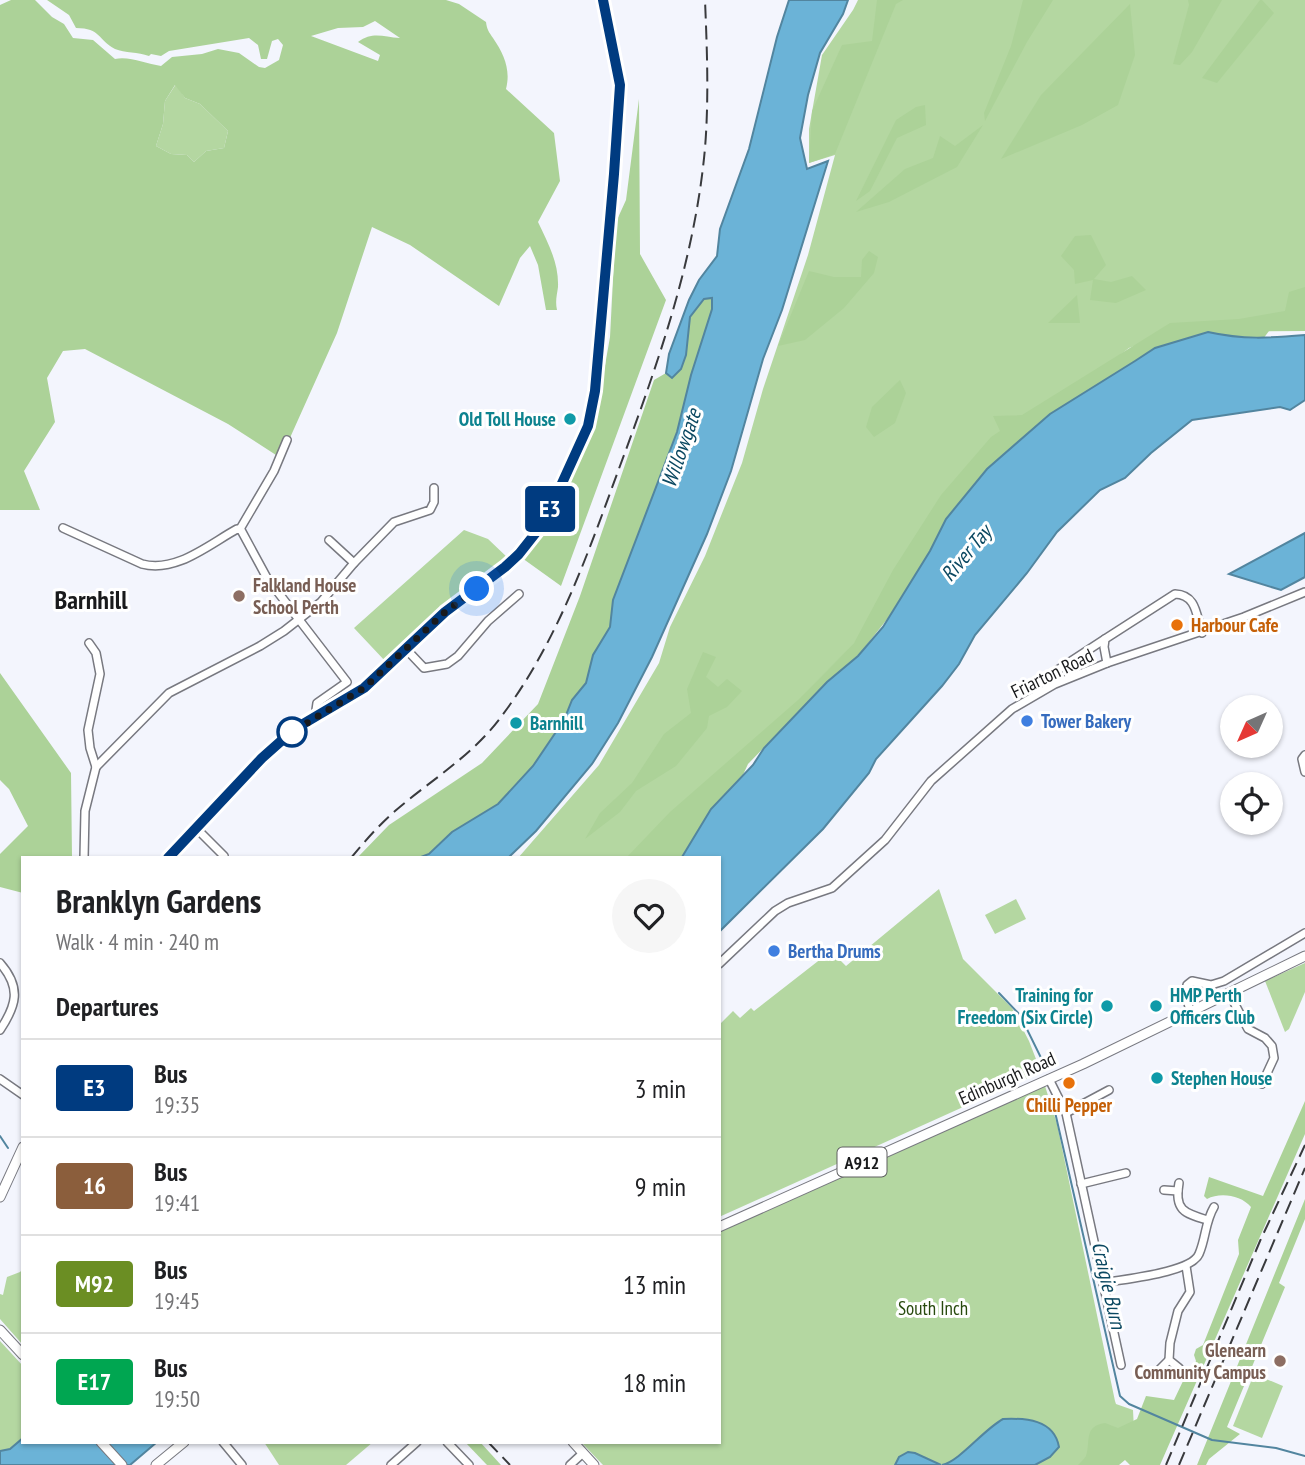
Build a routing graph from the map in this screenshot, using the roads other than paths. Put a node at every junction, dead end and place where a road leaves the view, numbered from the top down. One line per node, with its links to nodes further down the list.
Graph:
1 (603, 0): 14 (main road)
2 (287, 440): 5 (street)
3 (435, 488): 7 (street)
4 (63, 528): 5 (street)
5 (240, 529): 10 (street)
6 (329, 540): 7 (street)
7 (354, 563): 10 (street)
8 (1305, 592): 11 (street, Friarton Road)
9 (519, 594): 14 (street)
10 (299, 619): 17 (street); 19 (street)
11 (1202, 633): 12 (street); 15 (street, Friarton Road)
12 (1105, 639): 15 (street); 16 (street)
13 (89, 643): 19 (street)
14 (406, 649): 17 (main road)
15 (1107, 663): 27 (street, Friarton Road)
16 (1056, 671)
17 (315, 717): 21 (main road)
18 (1305, 755): 20 (street)
19 (96, 767): 22 (street)
20 (1305, 772)
21 (196, 828): 23 (main road); 24 (street)
22 (84, 856)
23 (170, 856)
24 (224, 856)
25 (1305, 933): 30 (street)
26 (1305, 956): 29 (main road, Edinburgh Road / A912)
27 (721, 962)
28 (0, 964): 31 (street)
29 (1229, 993): 30 (main road, Edinburgh Road / A912); 34 (street)
30 (1190, 1011): 33 (main road, Edinburgh Road / A912)
31 (0, 1031)
32 (0, 1079): 36 (street)
33 (1049, 1079): 37 (street); 45 (main road, Edinburgh Road / A912)
34 (1262, 1084)
35 (1109, 1090): 37 (street)
36 (21, 1094)
37 (1066, 1113): 40 (street)
38 (21, 1151): 42 (main road)
39 (1126, 1174): 40 (street)
40 (1081, 1184): 47 (street)
41 (1164, 1189): 44 (street)
42 (0, 1197)
43 (1214, 1207): 44 (street)
44 (1207, 1220): 46 (street)
45 (721, 1226)
46 (1186, 1266): 47 (street); 50 (street)
47 (1103, 1283): 51 (street)
48 (0, 1330): 49 (main road)
49 (21, 1353)
50 (1169, 1360): 52 (street); 53 (street)
51 (1121, 1365)
52 (1160, 1369)
53 (1180, 1374)
54 (103, 1444): 62 (main road)
55 (182, 1444): 63 (main road)
56 (225, 1444): 64 (street)
57 (415, 1444): 61 (street)
58 (449, 1444): 65 (street)
59 (575, 1444): 60 (main road)
60 (583, 1453): 66 (street); 67 (main road)
61 (392, 1464)
62 (122, 1465)
63 (156, 1465)
64 (242, 1465)
65 (469, 1465)
66 (570, 1465)
67 (594, 1465)

